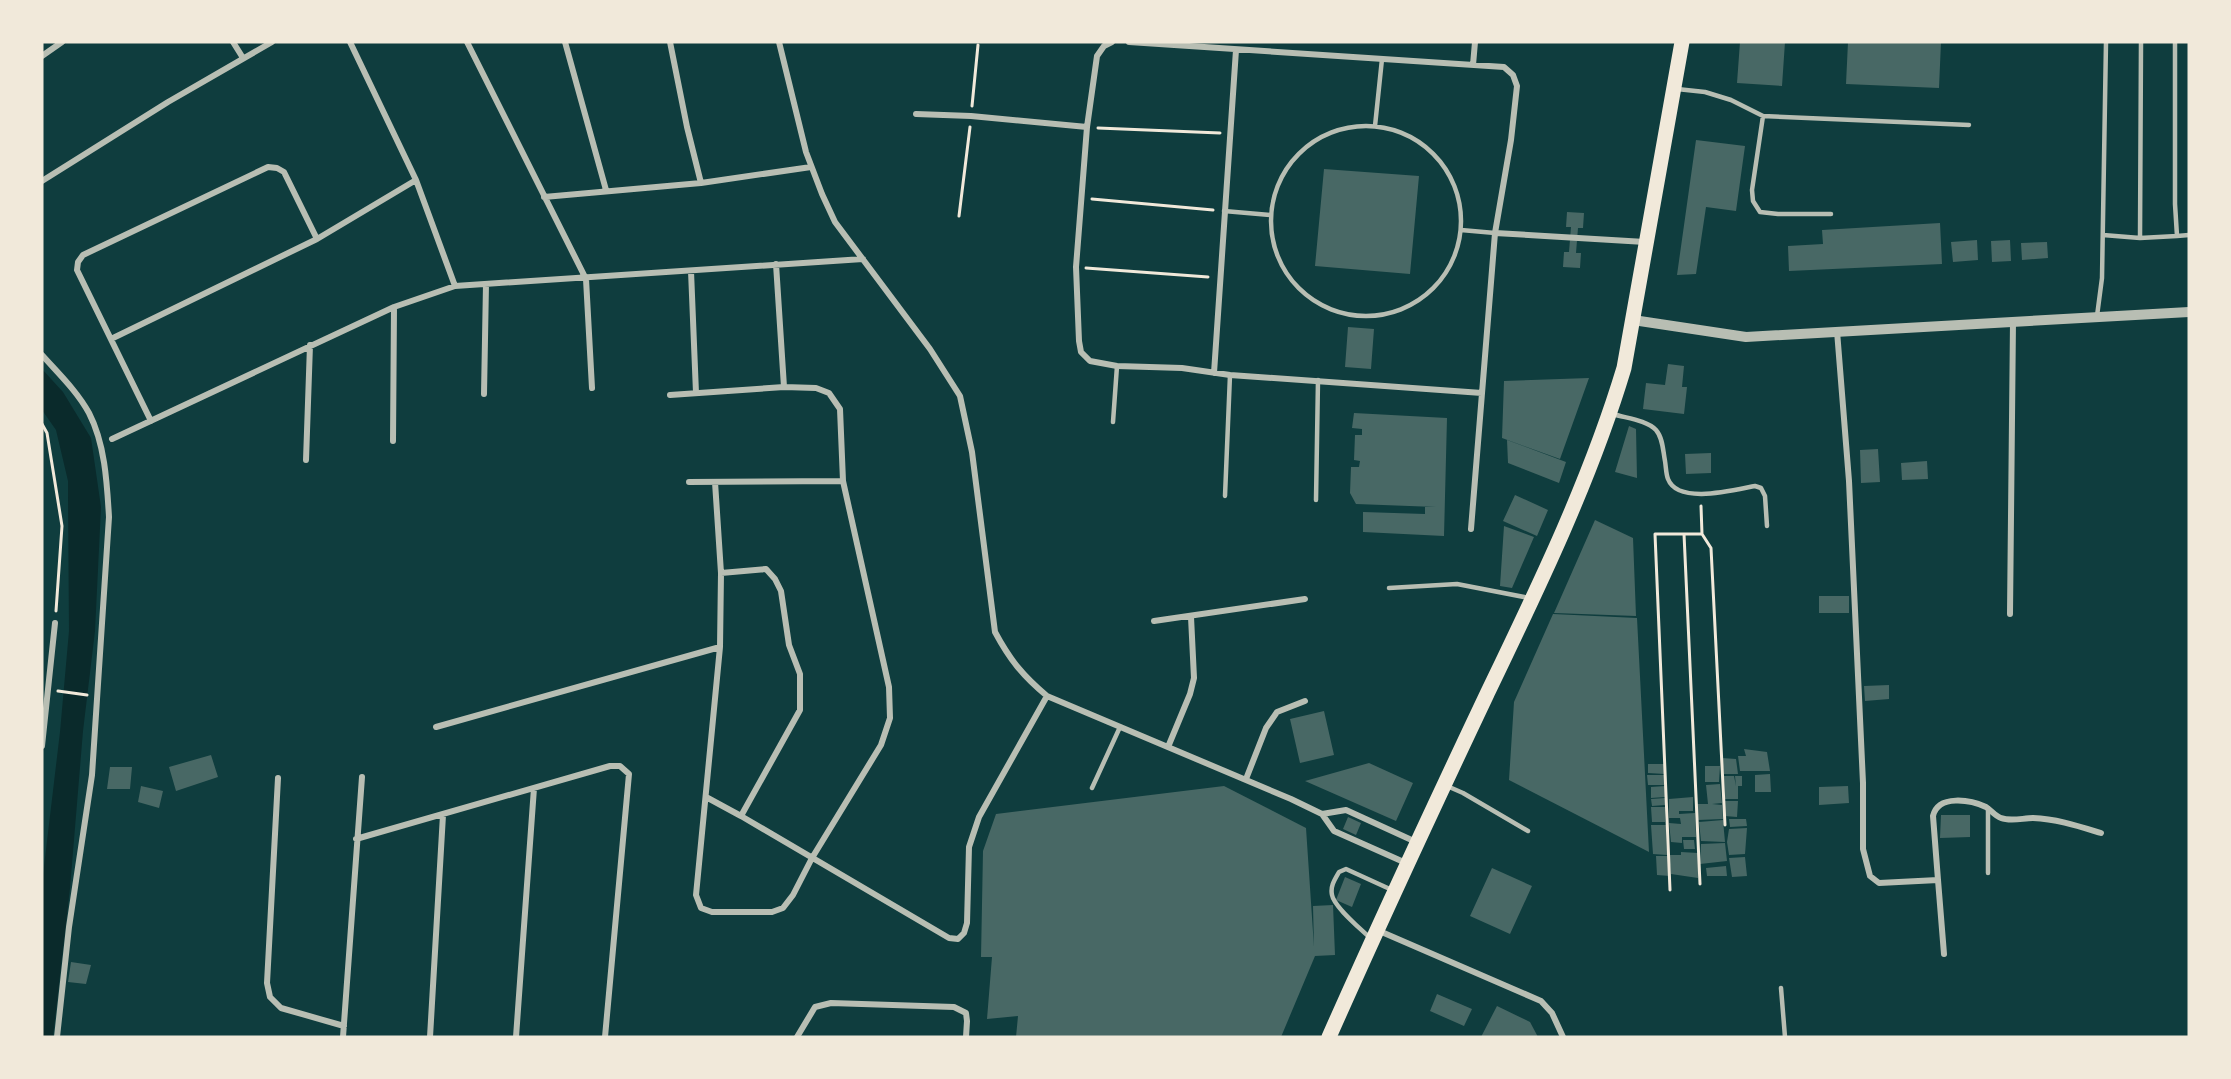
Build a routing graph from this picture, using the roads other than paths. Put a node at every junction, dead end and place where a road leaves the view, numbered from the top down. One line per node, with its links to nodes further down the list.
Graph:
1 (62, 42): 17 (street)
2 (233, 42): 18 (street)
3 (272, 42): 18 (street)
4 (351, 42): 28 (street)
5 (467, 42): 32 (street)
6 (565, 42): 31 (street)
7 (670, 42): 30 (street)
8 (779, 42): 27 (street)
9 (1112, 42): 26 (street)
10 (1129, 42): 16 (street)
11 (1474, 42): 20 (street)
12 (1682, 42): 21 (main road)
13 (2106, 42): 38 (lane)
14 (2141, 42): 41 (lane)
15 (2175, 42): 40 (lane)
16 (1236, 50): 19 (street); 33 (street)
17 (42, 56)
18 (243, 58): 29 (street)
19 (1382, 59): 20 (street); 25 (lane)
20 (1473, 65): 37 (street)
21 (1674, 89): 23 (lane); 43 (main road)
22 (916, 114): 26 (street)
23 (1763, 116): 24 (lane); 34 (lane)
24 (1969, 125)
25 (1375, 126): 35 (lane); 36 (lane)
26 (1087, 127): 59 (street)
27 (811, 167): 30 (street); 44 (street)
28 (416, 180): 42 (street); 49 (street)
29 (42, 181)
30 (701, 183): 31 (street)
31 (606, 190): 32 (street)
32 (544, 197): 47 (street)
33 (1224, 211): 35 (lane); 60 (street)
34 (1831, 214)
35 (1270, 215): 36 (lane)
36 (1461, 230): 37 (lane)
37 (1495, 233): 43 (street); 66 (street)
38 (2103, 235): 41 (lane); 52 (lane)
39 (2189, 235): 40 (lane)
40 (2177, 236): 41 (lane)
41 (2140, 238)
42 (317, 239): 56 (street); 56 (street)
43 (1646, 242): 53 (main road)
44 (863, 259): 45 (street); 91 (street)
45 (776, 264): 46 (street); 63 (street)
46 (691, 271): 47 (street); 65 (street)
47 (586, 279): 48 (street); 64 (street)
48 (486, 284): 49 (street); 67 (street)
49 (455, 286): 50 (street)
50 (394, 307): 57 (street); 73 (street)
51 (2189, 312): 52 (street)
52 (2097, 316): 54 (street)
53 (1633, 320): 55 (street); 69 (main road)
54 (2013, 321): 55 (street); 86 (street)
55 (1836, 331): 115 (street)
56 (111, 339): 70 (street)
57 (310, 345): 70 (street); 74 (street)
58 (42, 356): 121 (street)
59 (1117, 366): 60 (street); 71 (lane)
60 (1214, 373): 61 (street)
61 (1230, 375): 62 (street); 78 (lane)
62 (1318, 380): 66 (street); 79 (lane)
63 (784, 387): 65 (street); 75 (street)
64 (592, 388)
65 (696, 393): 68 (street)
66 (1482, 393): 81 (street)
67 (484, 394)
68 (670, 395)
69 (1611, 413): 80 (lane); 85 (main road)
70 (151, 421): 72 (street)
71 (1113, 422)
72 (112, 439)
73 (393, 441)
74 (306, 460)
75 (843, 481): 77 (street); 112 (street)
76 (689, 482): 77 (street)
77 (716, 482): 82 (street)
78 (1225, 496)
79 (1316, 500)
80 (1767, 526)
81 (1471, 529)
82 (721, 573): 90 (street); 107 (street)
83 (1389, 588): 85 (lane)
84 (1305, 599): 87 (street)
85 (1532, 599): 100 (main road)
86 (2010, 614)
87 (1191, 616): 88 (street); 96 (street)
88 (1154, 621)
89 (54, 623): 95 (street)
90 (720, 647): 93 (street); 103 (street)
91 (1047, 696): 94 (street); 112 (street)
92 (1305, 700): 99 (street)
93 (436, 727)
94 (1120, 727): 96 (street); 102 (lane)
95 (42, 746)
96 (1168, 747): 99 (street)
97 (362, 777): 110 (street)
98 (278, 778): 120 (street)
99 (1246, 779): 105 (street)
100 (1444, 785): 108 (lane); 111 (main road)
101 (534, 788): 106 (street); 124 (street); 125 (street)
102 (1092, 788)
103 (706, 797): 107 (street); 112 (street)
104 (1988, 808): 109 (street); 114 (lane); 115 (street)
105 (1322, 814): 111 (street); 113 (street)
106 (443, 815): 110 (street); 123 (street)
107 (741, 816): 112 (street)
108 (1528, 831)
109 (2101, 833)
110 (356, 839): 120 (street)
111 (1417, 842): 113 (main road)
112 (812, 858)
113 (1407, 863): 116 (main road)
114 (1988, 873)
115 (1938, 880): 118 (street)
116 (1394, 892): 117 (main road); 117 (lane)
117 (1374, 935): 128 (main road); 129 (street)
118 (1944, 954)
119 (1781, 988): 130 (lane)
120 (344, 1026): 122 (street)
121 (57, 1037)
122 (343, 1037)
123 (430, 1037)
124 (516, 1037)
125 (605, 1037)
126 (797, 1037): 127 (street)
127 (966, 1037)
128 (1329, 1037)
129 (1563, 1037)
130 (1785, 1037)

